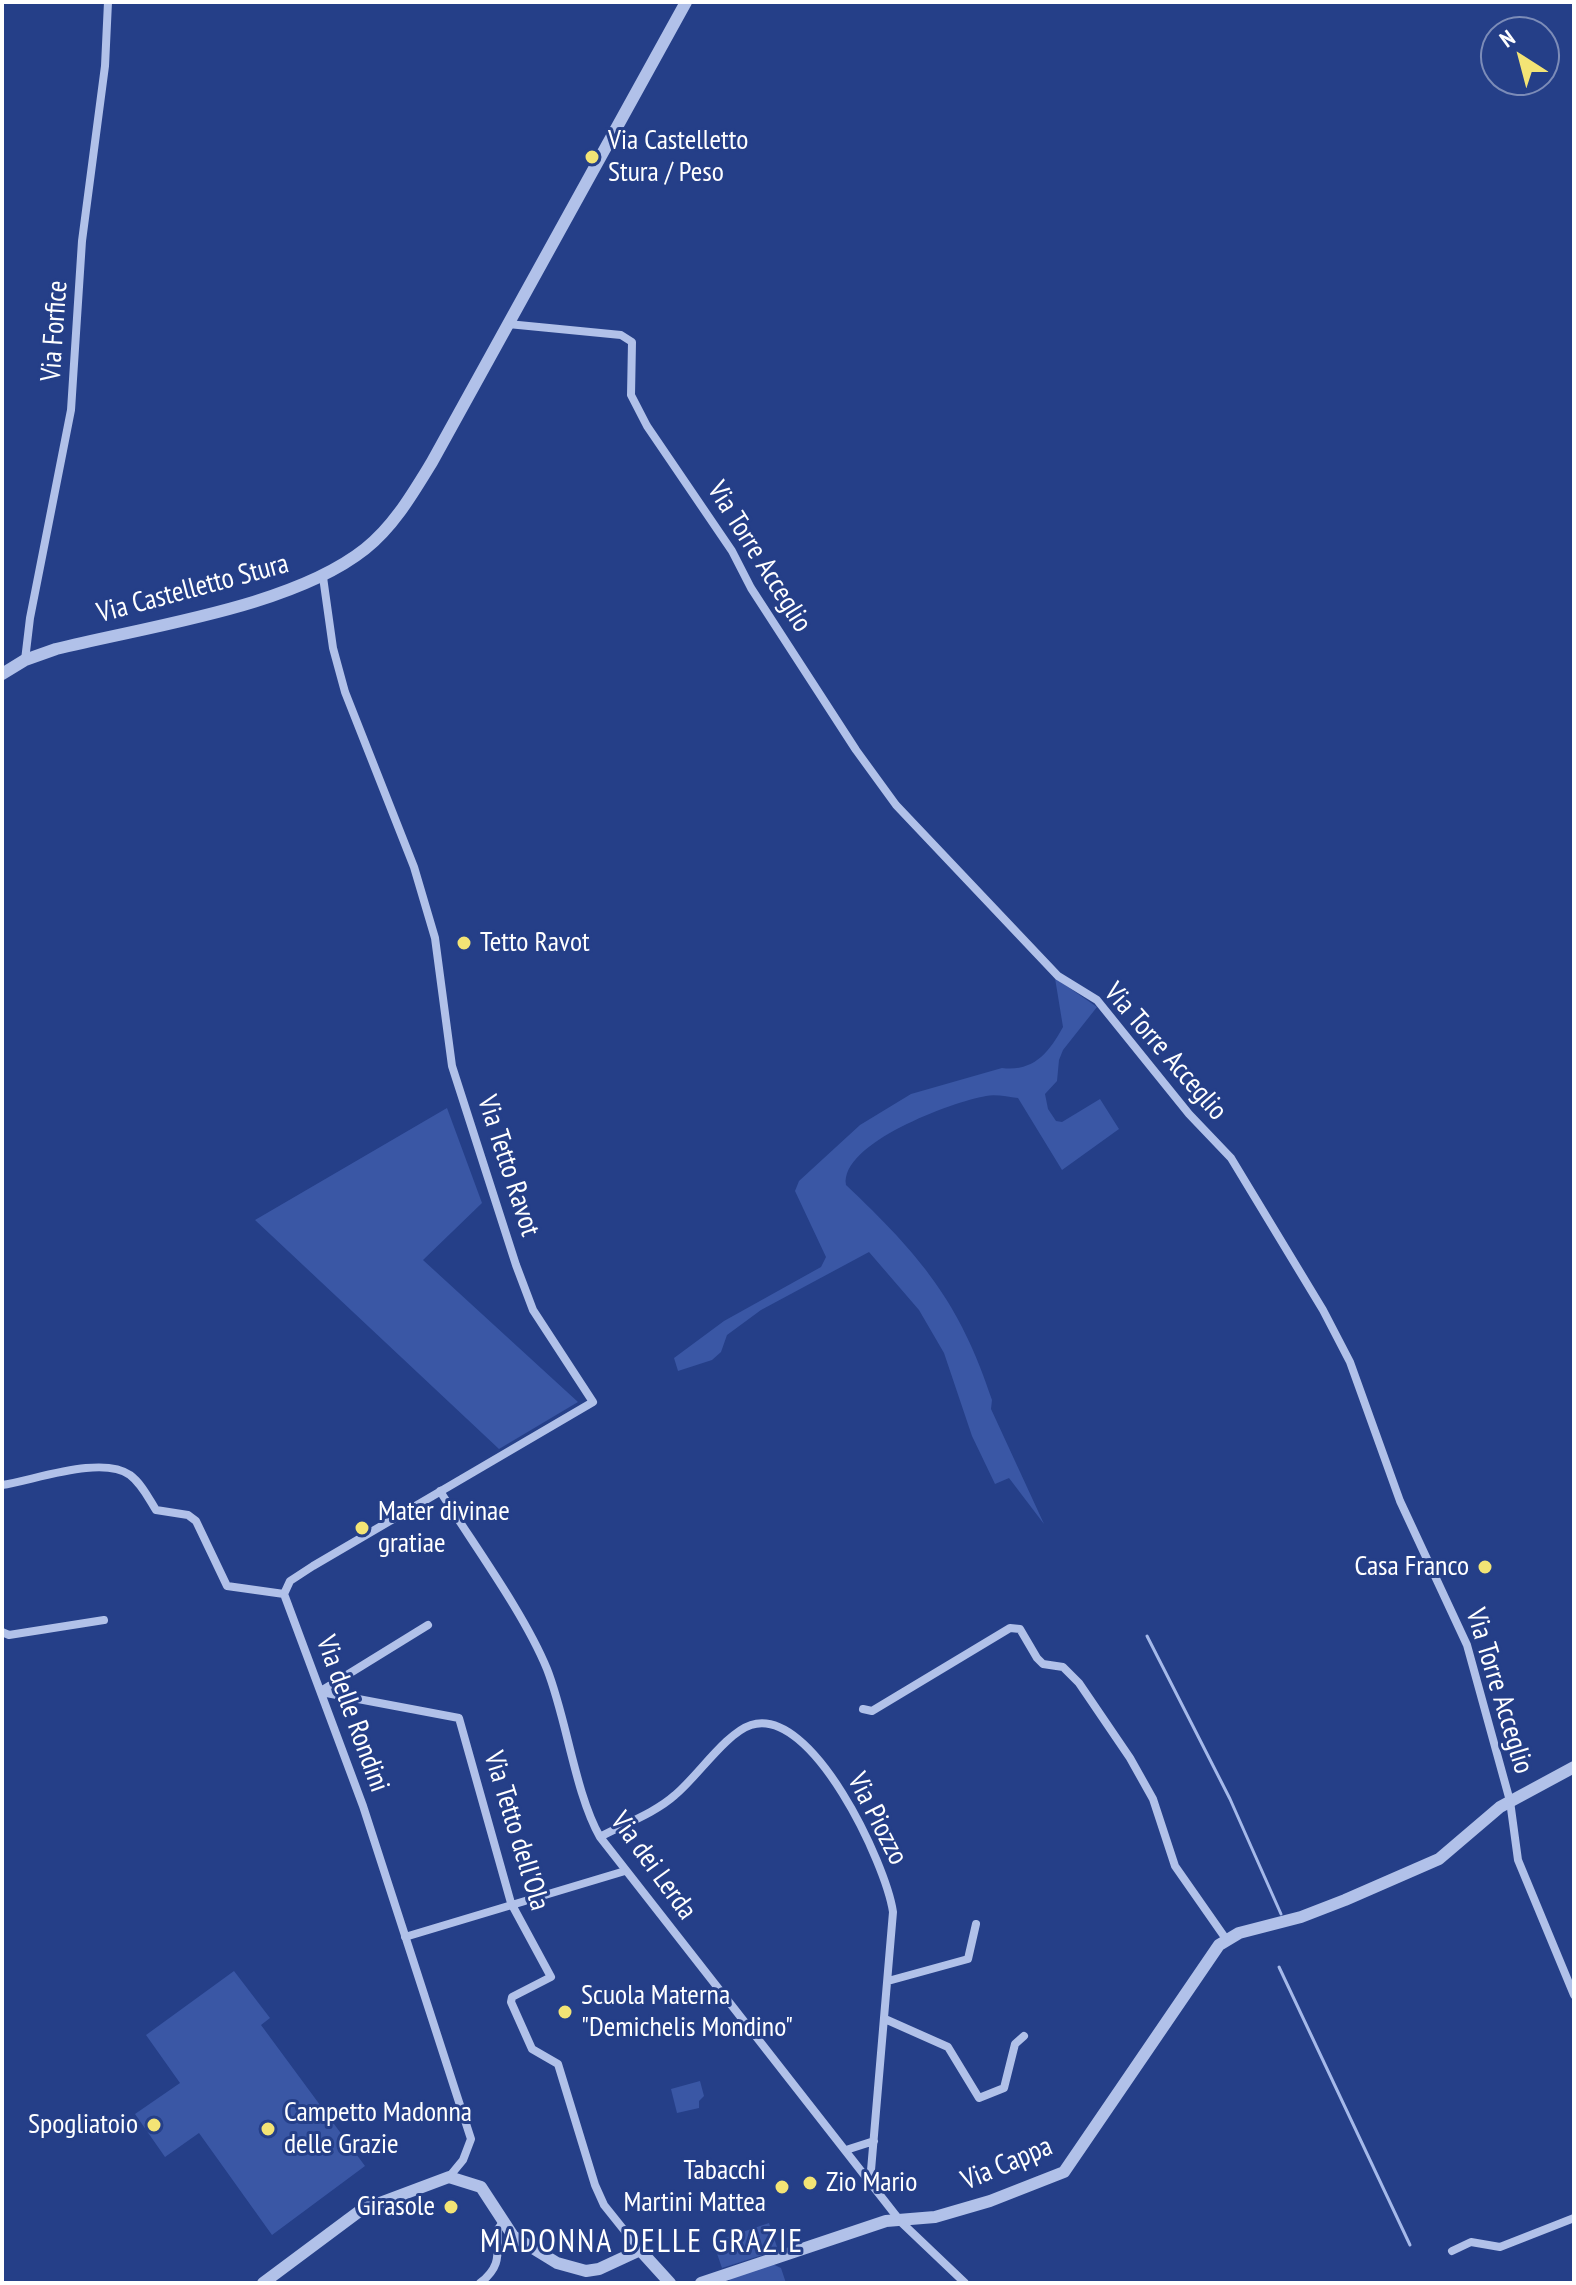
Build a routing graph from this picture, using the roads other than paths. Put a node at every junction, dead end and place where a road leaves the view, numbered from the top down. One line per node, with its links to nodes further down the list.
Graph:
1 (108, 2): 5 (street, Via Forfice)
2 (686, 2): 3 (street, Via Castelletto Stura)
3 (508, 324): 4 (street, Via Castelletto Stura); 16 (street, Via Torre Acceglio)
4 (323, 577): 5 (street, Via Castelletto Stura); 8 (street, Via Tetto Ravot)
5 (25, 660): 6 (street, Via Castelletto Stura)
6 (2, 674)
7 (2, 1485): 9 (street)
8 (440, 1491): 9 (street, Via Tetto Ravot); 17 (street, Via dei Lerda)
9 (284, 1594): 13 (street, Via delle Rondini)
10 (104, 1620): 12 (street)
11 (428, 1625): 13 (street)
12 (2, 1632)
13 (321, 1692): 19 (street, Via Tetto dell'Ola); 21 (street, Via delle Rondini)
14 (863, 1709): 22 (street)
15 (1574, 1767): 16 (street)
16 (1510, 1801): 22 (street); 24 (street, Via Torre Acceglio)
17 (600, 1837): 18 (street, Via dei Lerda); 23 (street, Via Piozzo)
18 (625, 1871): 19 (street); 28 (street, Via dei Lerda)
19 (511, 1903): 21 (street); 34 (street, Via Tetto dell'Ola)
20 (976, 1924): 23 (street)
21 (405, 1937): 29 (street, Via delle Rondini)
22 (1226, 1939): 33 (street, Via Cappa)
23 (888, 1981): 25 (street, Via Piozzo)
24 (1574, 1995)
25 (885, 2019): 26 (street); 27 (street, Via Piozzo)
26 (1024, 2036)
27 (874, 2141): 28 (street); 30 (street, Via Piozzo)
28 (846, 2150): 30 (street, Via dei Lerda)
29 (449, 2177): 32 (street); 36 (street)
30 (870, 2182): 33 (street)
31 (1574, 2218): 35 (street)
32 (503, 2222): 34 (street); 37 (street)
33 (901, 2222): 39 (street, Via Cappa); 40 (street)
34 (640, 2250): 38 (street)
35 (1452, 2251)
36 (263, 2283)
37 (480, 2283)
38 (670, 2283)
39 (701, 2283)
40 (965, 2283)

